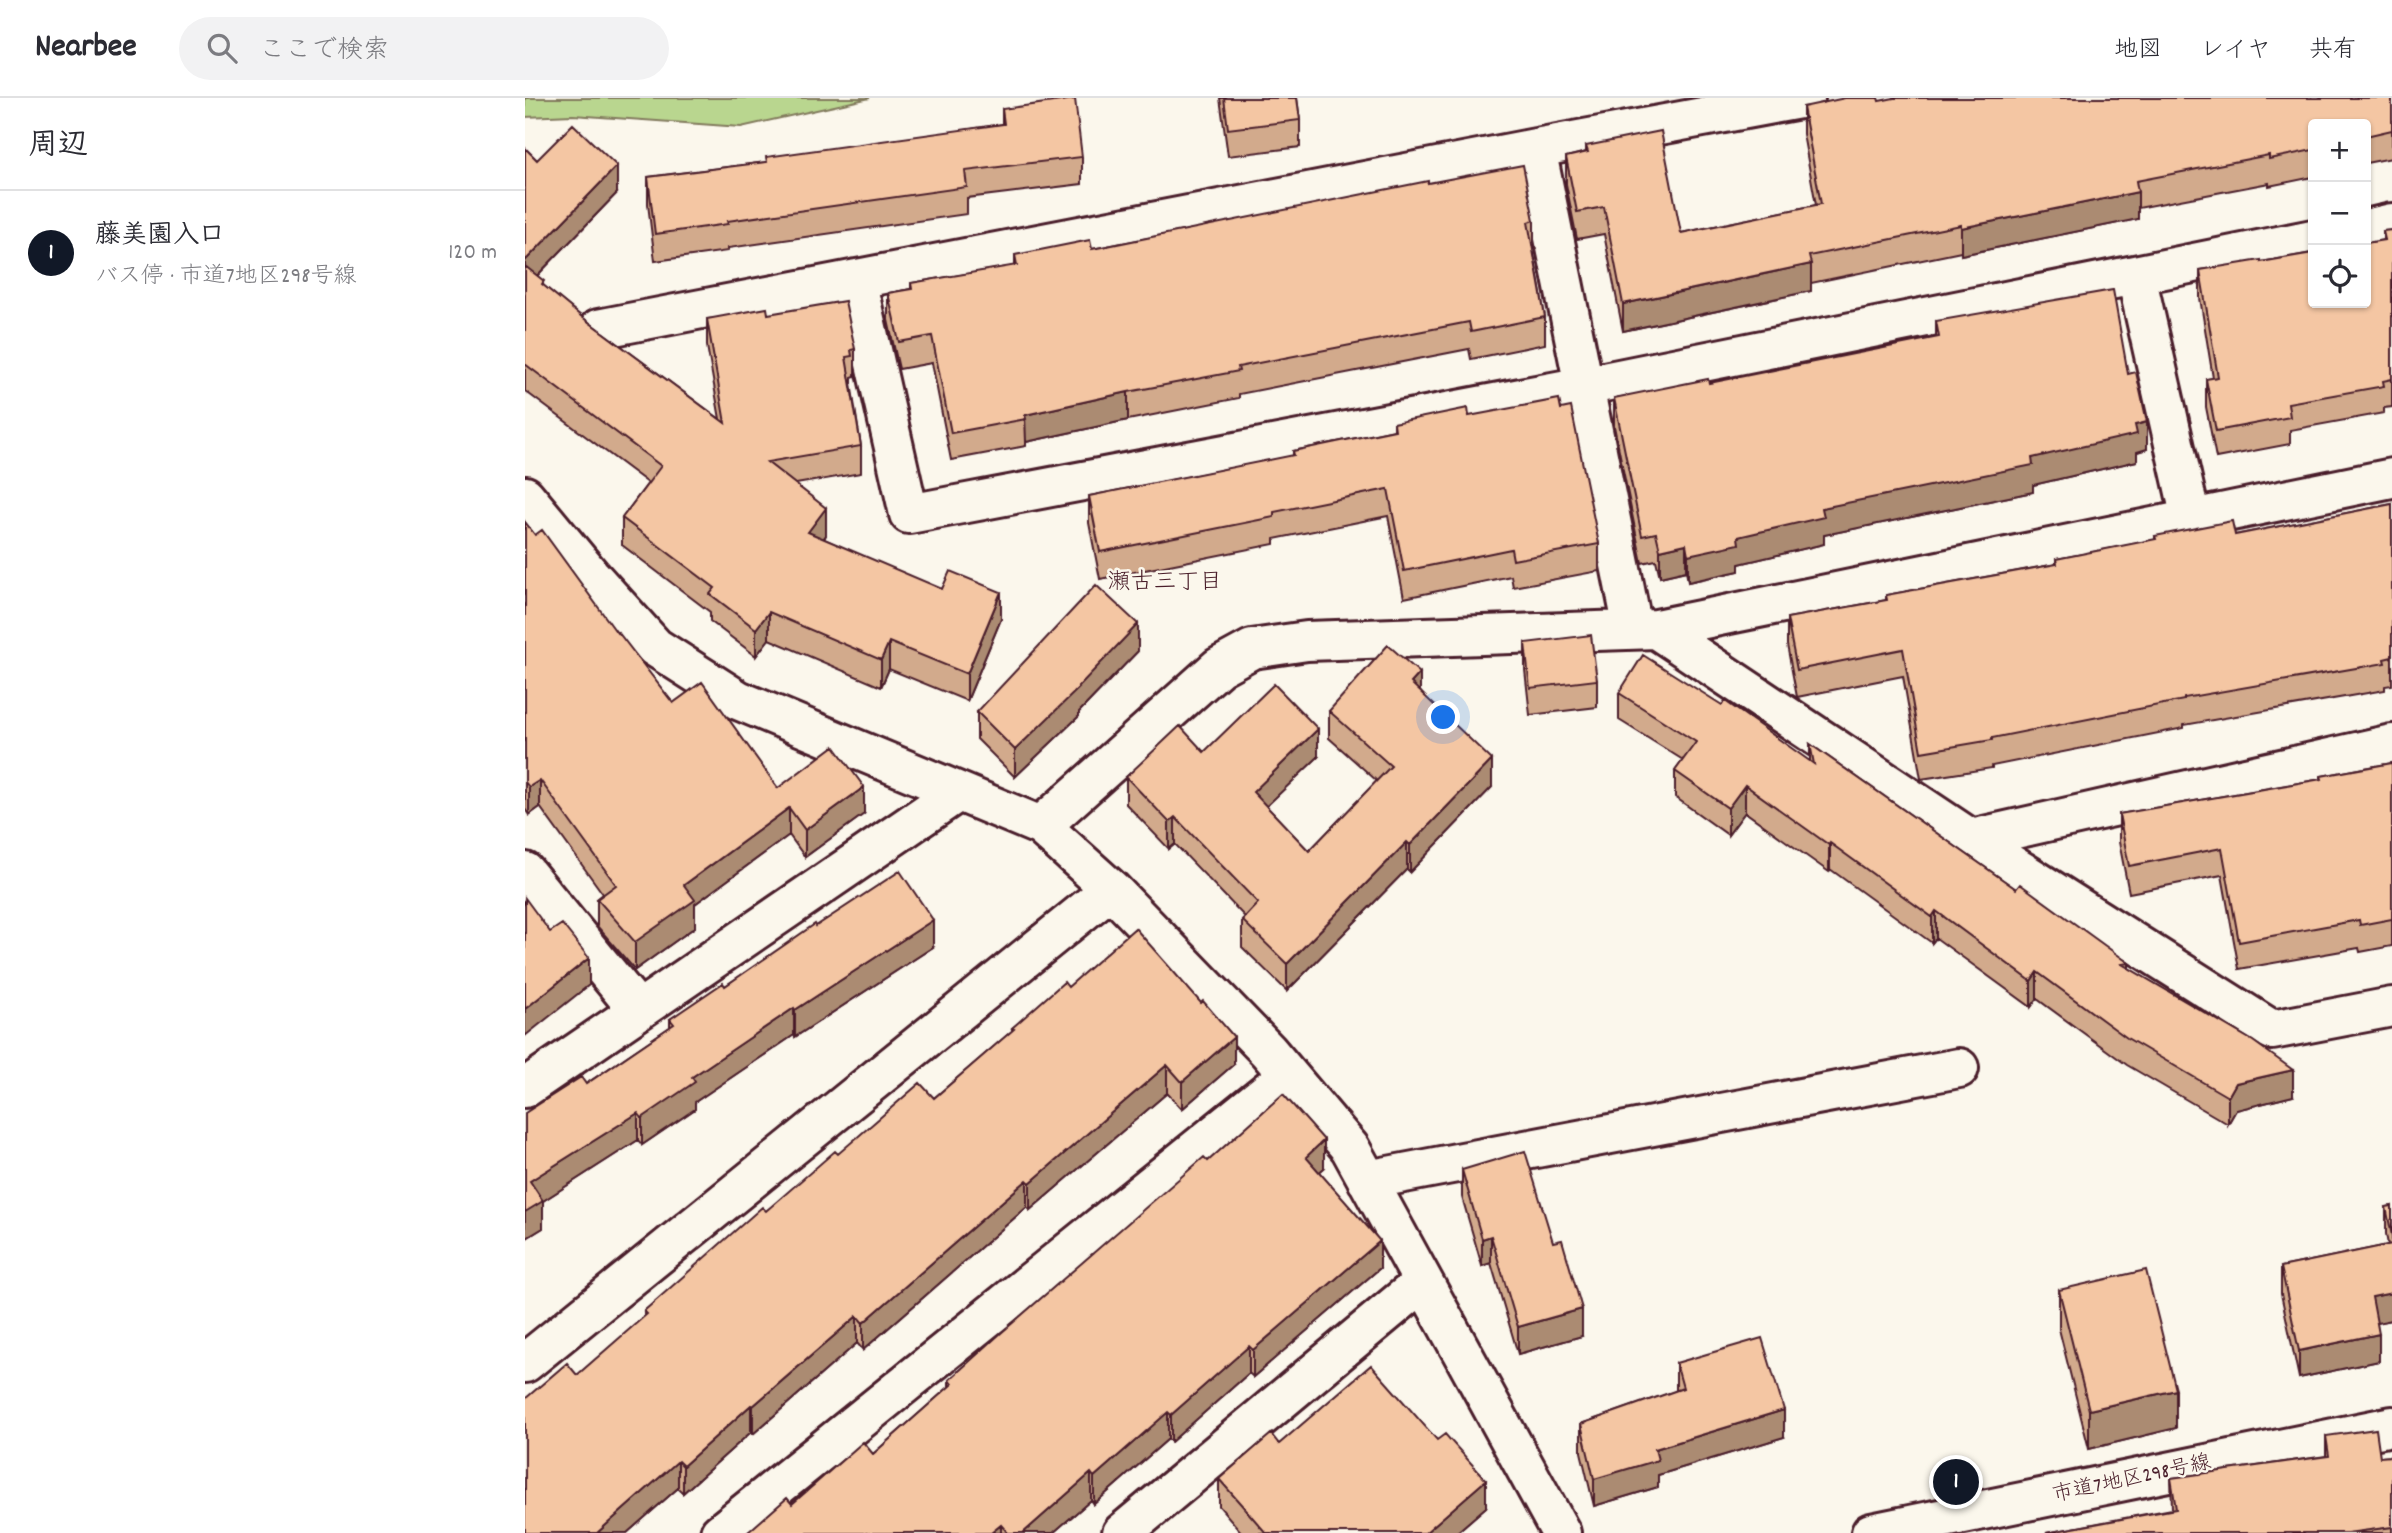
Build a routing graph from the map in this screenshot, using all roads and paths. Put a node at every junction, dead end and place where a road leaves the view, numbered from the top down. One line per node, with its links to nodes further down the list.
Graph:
1 (1805, 98): 2 (street)
2 (1536, 148): 7 (street); 9 (street)
3 (2392, 223): 4 (street)
4 (2371, 228)
5 (2308, 240): 6 (street)
6 (2136, 275): 9 (street); 12 (street)
7 (856, 279): 8 (street); 9 (street)
8 (598, 329)
9 (1584, 386): 13 (street)
10 (2392, 478): 12 (street)
11 (525, 496): 15 (street)
12 (2191, 519): 13 (street)
13 (1644, 629): 16 (street); 17 (street)
14 (2392, 744): 17 (street)
15 (958, 792): 16 (street); 21 (street)
16 (1041, 826): 19 (street)
17 (1971, 839): 20 (street)
18 (525, 872): 21 (street)
19 (1111, 889): 23 (street); 27 (street)
20 (2392, 1007)
21 (638, 1010): 24 (street)
22 (1959, 1068): 25 (street)
23 (1288, 1075): 25 (street); 29 (street)
24 (525, 1088)
25 (1367, 1180): 26 (street)
26 (1423, 1282): 30 (street); 31 (street)
27 (525, 1363)
28 (2392, 1426): 32 (street, 市道7地区298号線)
29 (720, 1533)
30 (1122, 1533)
31 (1560, 1533)
32 (1871, 1533)

